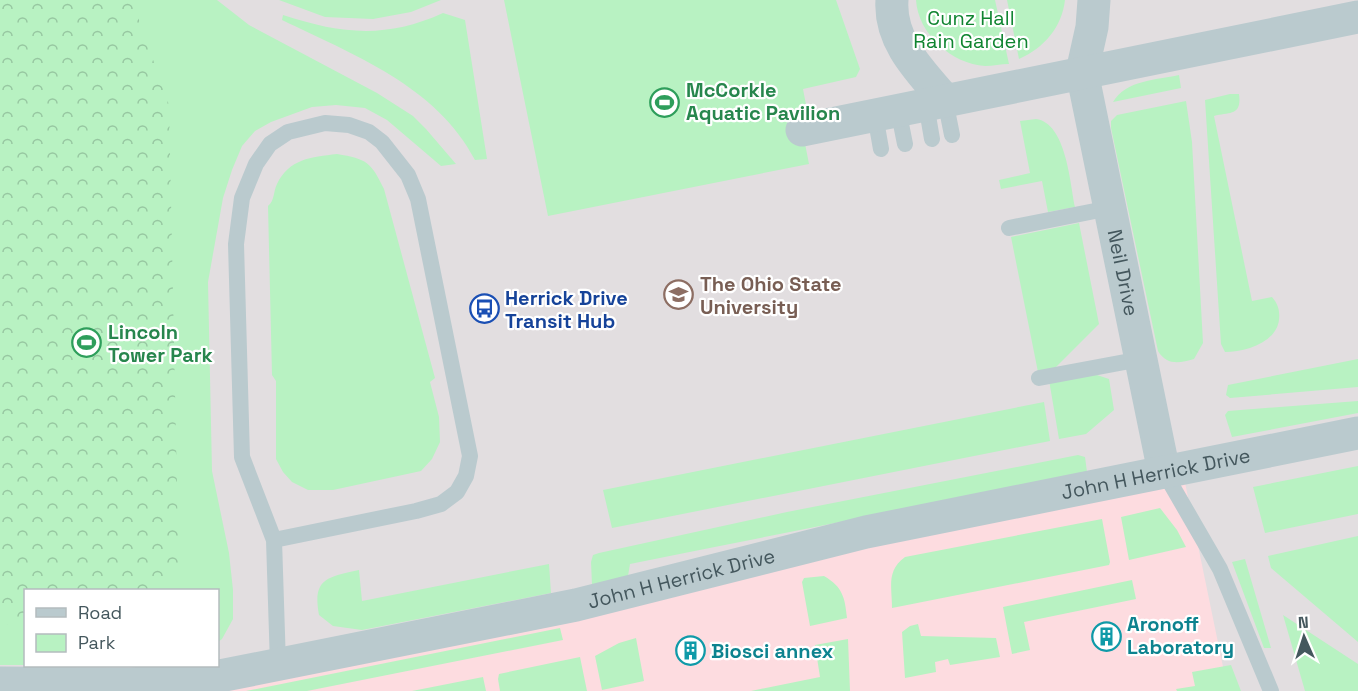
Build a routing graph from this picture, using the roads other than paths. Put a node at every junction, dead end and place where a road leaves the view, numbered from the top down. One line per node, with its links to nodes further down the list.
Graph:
1 (892, 0): 5 (street)
2 (1094, 0): 4 (street)
3 (1358, 17): 4 (street)
4 (1082, 72): 5 (street); 11 (street, Neil Drive)
5 (911, 107): 6 (street); 7 (lane); 8 (lane); 9 (lane); 10 (lane)
6 (802, 130)
7 (952, 135)
8 (932, 139)
9 (905, 144)
10 (881, 149)
11 (1110, 208): 12 (lane); 13 (street, Neil Drive)
12 (1009, 228)
13 (1141, 359): 14 (lane); 16 (street, Neil Drive)
14 (1039, 378)
15 (1358, 433): 16 (street, John H Herrick Drive)
16 (1164, 472): 18 (street, John H Herrick Drive); 21 (lane)
17 (274, 540): 17 (lane); 18 (lane)
18 (278, 665): 20 (street, John H Herrick Drive)
19 (0, 683): 20 (street, John H Herrick Drive)
20 (151, 687)
21 (1271, 691)

